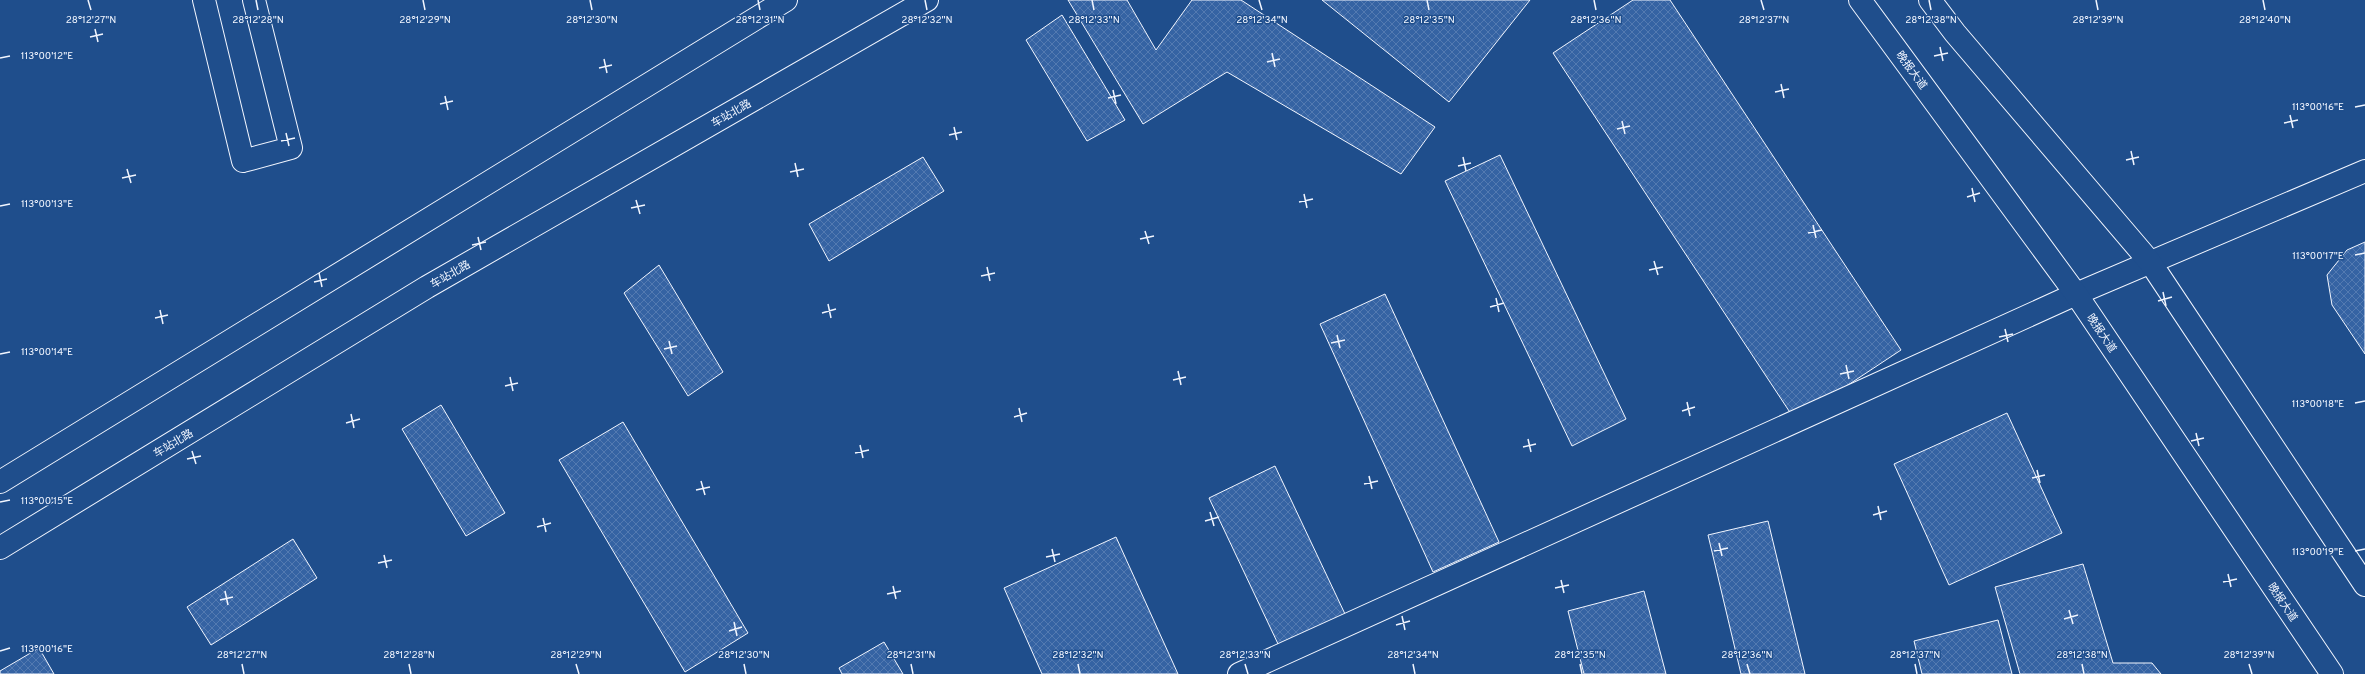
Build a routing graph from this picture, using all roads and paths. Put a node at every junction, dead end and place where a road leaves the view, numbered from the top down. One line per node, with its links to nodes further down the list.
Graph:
1 (204, 0): 2 (main road)
2 (254, 0)
3 (786, 0): 12 (main road)
4 (927, 0): 13 (main road, 车站北路)
5 (1860, 0): 11 (main road, 晚报大道)
6 (1930, 0): 8 (main road)
7 (1940, 0): 8 (main road)
8 (1955, 33): 10 (main road)
9 (2365, 171): 10 (main road)
10 (2150, 262): 11 (main road); 14 (main road)
11 (2076, 294): 15 (main road); 16 (main road, 晚报大道)
12 (0, 482)
13 (0, 548)
14 (2365, 585)
15 (1239, 674)
16 (2332, 674)

